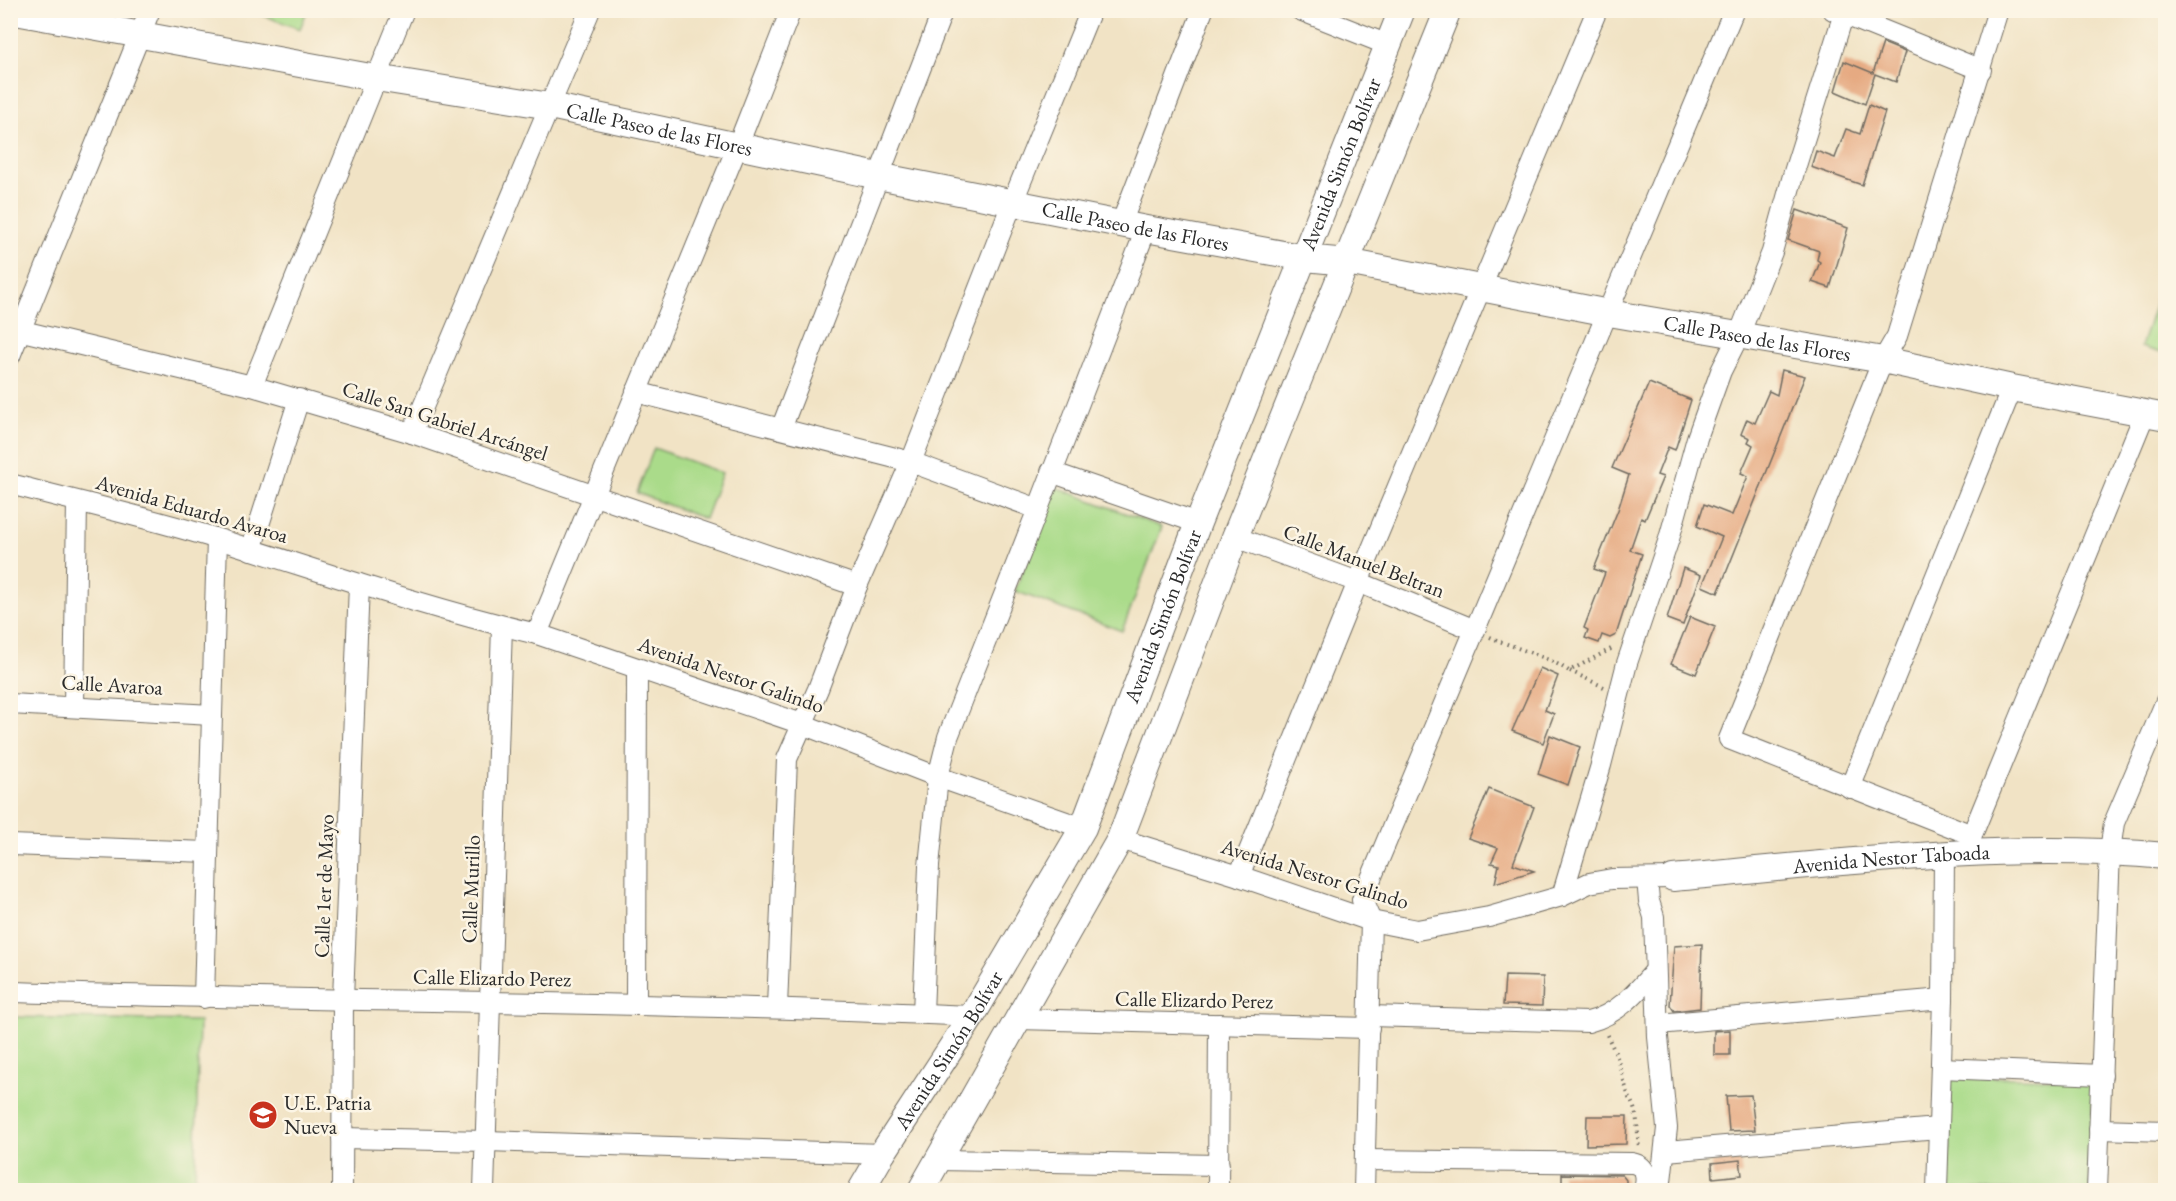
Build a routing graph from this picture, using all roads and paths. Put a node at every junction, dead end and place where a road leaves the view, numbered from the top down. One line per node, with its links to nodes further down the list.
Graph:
1 (10, 10): 16 (street, Calle Paseo de las Flores)
2 (150, 10): 16 (street)
3 (404, 10): 19 (street)
4 (590, 10): 20 (street)
5 (791, 10): 21 (street)
6 (943, 10): 22 (street)
7 (1091, 10): 23 (street)
8 (1203, 10): 24 (street)
9 (1300, 10): 17 (street)
10 (1402, 10): 17 (street, Avenida Simón Bolívar)
11 (1448, 10): 26 (street, Avenida Simón Bolívar)
12 (1597, 10): 27 (street)
13 (1734, 10): 28 (street)
14 (1998, 10): 18 (street)
15 (1840, 12): 18 (street); 30 (street)
16 (140, 35): 19 (street, Calle Paseo de las Flores); 29 (street)
17 (1388, 45): 25 (street, Avenida Simón Bolívar)
18 (1981, 70): 32 (street)
19 (376, 78): 20 (street, Calle Paseo de las Flores); 33 (street)
20 (550, 106): 21 (street, Calle Paseo de las Flores); 39 (street)
21 (738, 145): 22 (street, Calle Paseo de las Flores); 35 (street)
22 (878, 176): 23 (street, Calle Paseo de las Flores); 38 (street)
23 (1013, 201): 24 (street, Calle Paseo de las Flores); 40 (street)
24 (1134, 226): 25 (street, Calle Paseo de las Flores); 41 (street)
25 (1305, 258): 26 (street, Calle Paseo de las Flores); 46 (street, Avenida Simón Bolívar)
26 (1347, 262): 27 (street, Calle Paseo de las Flores); 47 (street, Avenida Simón Bolívar)
27 (1481, 288): 28 (street, Calle Paseo de las Flores); 50 (street)
28 (1609, 313): 30 (street, Calle Paseo de las Flores); 54 (street)
29 (15, 329): 31 (street); 33 (street, Calle San Gabriel Arcángel)
30 (1739, 335): 32 (street, Calle Paseo de las Flores); 56 (street)
31 (10, 356)
32 (1883, 360): 34 (street, Calle Paseo de las Flores); 66 (street)
33 (252, 386): 36 (street, Calle San Gabriel Arcángel)
34 (2012, 388): 37 (street, Calle Paseo de las Flores); 66 (street)
35 (636, 392): 38 (street); 43 (street)
36 (299, 399): 39 (street, Calle San Gabriel Arcángel); 49 (street)
37 (2155, 415): 70 (street)
38 (781, 429): 40 (street)
39 (412, 433): 43 (street, Calle San Gabriel Arcángel)
40 (911, 462): 45 (street); 52 (street)
41 (1051, 472): 45 (street); 46 (street)
42 (10, 484): 44 (street, Avenida Eduardo Avaroa)
43 (594, 496): 52 (street, Calle San Gabriel Arcángel); 55 (street)
44 (77, 502): 48 (street, Avenida Eduardo Avaroa); 62 (street)
45 (1038, 509): 65 (street)
46 (1198, 523): 67 (street, Avenida Simón Bolívar)
47 (1235, 537): 50 (street, Calle Manuel Beltran); 68 (street, Avenida Simón Bolívar)
48 (217, 539): 49 (street, Avenida Eduardo Avaroa); 63 (street)
49 (251, 550): 51 (street, Avenida Eduardo Avaroa)
50 (1358, 582): 54 (street, Calle Manuel Beltran); 74 (street)
51 (358, 584): 53 (street, Avenida Nestor Galindo); 82 (street, Calle 1er de Mayo)
52 (857, 586): 64 (street)
53 (502, 626): 55 (street, Avenida Nestor Galindo); 84 (street, Calle Murillo)
54 (1475, 630): 58 (path); 78 (street)
55 (537, 634): 57 (street, Avenida Nestor Galindo)
56 (1636, 638): 58 (path); 59 (street)
57 (637, 669): 64 (street, Avenida Nestor Galindo); 85 (street)
58 (1569, 671): 59 (path)
59 (1620, 693): 77 (street)
60 (2166, 701): 71 (street)
61 (10, 704): 62 (street, Calle Avaroa)
62 (74, 706): 63 (street, Calle Avaroa)
63 (212, 715): 72 (street)
64 (802, 724): 65 (street, Avenida Nestor Galindo); 86 (street)
65 (938, 777): 67 (street, Avenida Nestor Galindo); 87 (street)
66 (1850, 788): 70 (street)
67 (1083, 828): 68 (street); 88 (street, Avenida Simón Bolívar)
68 (1120, 838): 74 (street, Avenida Nestor Galindo); 89 (street, Avenida Simón Bolívar)
69 (10, 845): 72 (street)
70 (1962, 847): 71 (street, Avenida Nestor Taboada); 75 (street, Avenida Nestor Taboada); 83 (street)
71 (2110, 851): 73 (street, Avenida Nestor Taboada); 95 (street)
72 (208, 852): 81 (street)
73 (2166, 856)
74 (1239, 876): 78 (street, Avenida Nestor Galindo)
75 (1673, 878): 76 (street, Avenida Nestor Galindo)
76 (1647, 879): 77 (street, Avenida Nestor Galindo); 79 (street)
77 (1562, 896): 78 (street, Avenida Nestor Galindo)
78 (1371, 921): 91 (street)
79 (1655, 971): 90 (street); 93 (street)
80 (10, 992): 81 (street, Calle Elizardo Perez)
81 (204, 998): 82 (street, Calle Elizardo Perez)
82 (344, 999): 84 (street, Calle Elizardo Perez); 99 (street, Calle 1er de Mayo)
83 (1943, 999): 93 (street); 94 (street)
84 (491, 1002): 85 (street, Calle Elizardo Perez); 100 (street, Calle Murillo)
85 (636, 1005): 86 (street, Calle Elizardo Perez)
86 (777, 1007): 87 (street, Calle Elizardo Perez)
87 (923, 1013): 88 (street, Calle Elizardo Perez)
88 (972, 1016): 102 (street, Avenida Simón Bolívar)
89 (1018, 1019): 92 (street, Calle Elizardo Perez); 103 (street, Avenida Simón Bolívar)
90 (1600, 1019): 91 (street, Calle Elizardo Perez); 105 (path)
91 (1369, 1022): 92 (street, Calle Elizardo Perez); 104 (street)
92 (1219, 1024): 106 (street)
93 (1658, 1024): 101 (street)
94 (1941, 1068): 95 (street); 96 (street)
95 (2102, 1075): 97 (street)
96 (1938, 1128): 101 (street); 115 (street)
97 (2100, 1129): 98 (street); 116 (street)
98 (2166, 1131)
99 (342, 1138): 100 (street); 107 (street, Calle 1er de Mayo)
100 (487, 1141): 102 (street); 108 (street, Calle Murillo)
101 (1666, 1151): 114 (street)
102 (882, 1154): 109 (street, Avenida Simón Bolívar)
103 (938, 1160): 106 (street); 110 (street, Avenida Simón Bolívar)
104 (1365, 1160): 105 (street); 112 (street)
105 (1628, 1162): 113 (street)
106 (1219, 1165): 111 (street)
107 (342, 1191)
108 (484, 1191)
109 (861, 1191)
110 (921, 1191)
111 (1218, 1191)
112 (1364, 1191)
113 (1644, 1191)
114 (1660, 1191)
115 (1937, 1191)
116 (2097, 1191)

